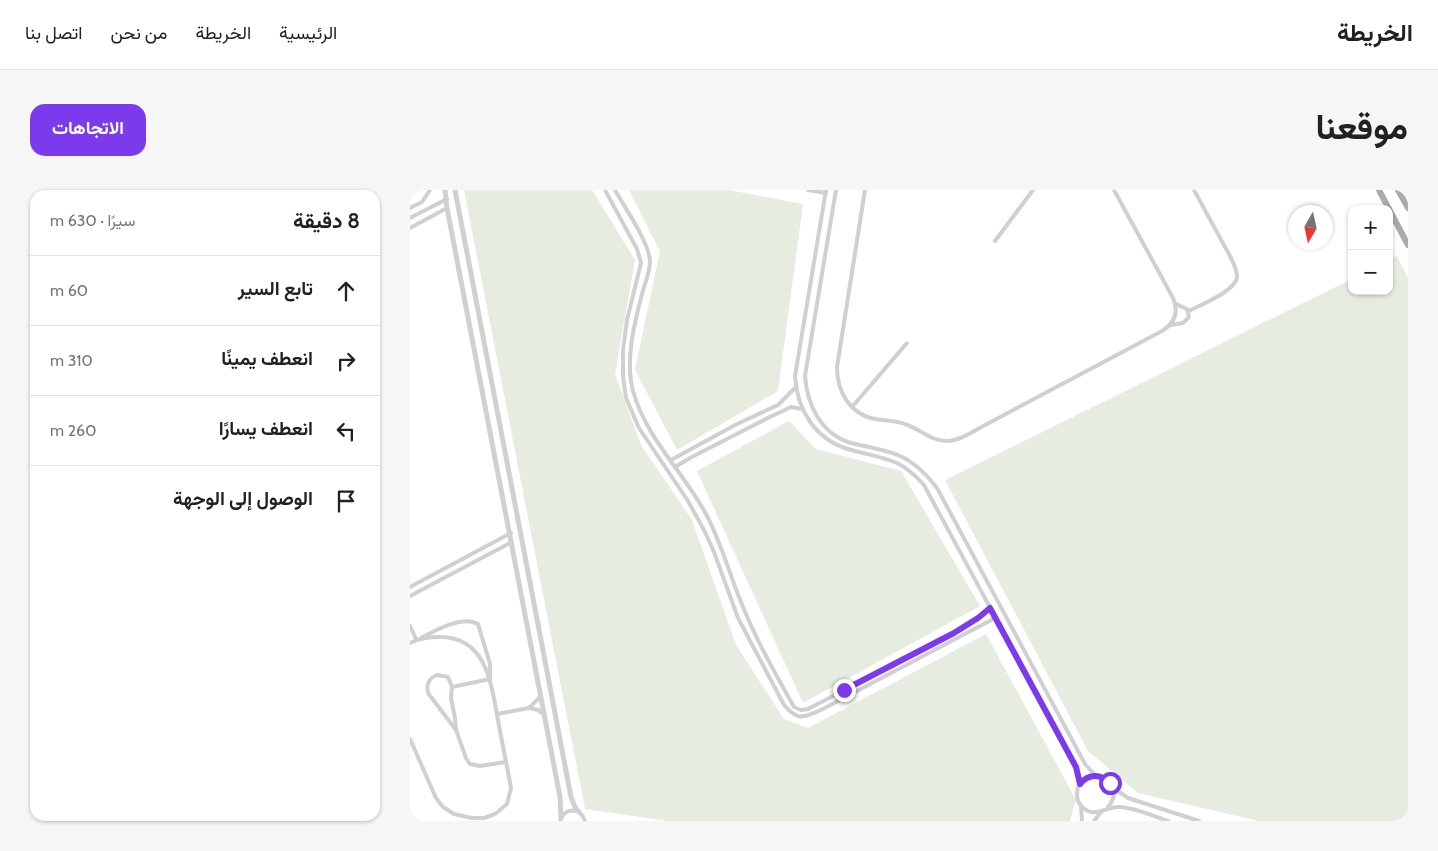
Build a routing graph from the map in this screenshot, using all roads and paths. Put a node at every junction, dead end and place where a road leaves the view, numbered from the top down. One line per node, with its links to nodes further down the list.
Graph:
1 (430, 190): 17 (street)
2 (445, 190): 15 (street)
3 (605, 190): 39 (street)
4 (615, 190): 32 (street)
5 (808, 190): 14 (street)
6 (836, 190): 54 (street)
7 (866, 190): 30 (street)
8 (1114, 190): 25 (street)
9 (1194, 190): 26 (street)
10 (1379, 190): 16 (main road)
11 (1398, 190): 19 (main road)
12 (1031, 191): 23 (street)
13 (455, 192): 15 (street); 59 (street)
14 (826, 192): 29 (street)
15 (447, 199): 18 (street); 21 (street)
16 (1387, 205)
17 (410, 208)
18 (447, 208): 22 (street); 34 (street)
19 (1408, 208)
20 (1393, 216): 24 (main road)
21 (410, 218)
22 (410, 228)
23 (995, 241)
24 (1408, 244)
25 (1176, 304): 26 (street); 27 (street)
26 (1188, 311): 27 (street)
27 (1170, 325): 30 (street)
28 (907, 343): 30 (street)
29 (796, 388): 31 (street); 32 (street)
30 (852, 407)
31 (802, 409): 33 (street); 38 (street)
32 (671, 460): 33 (street)
33 (675, 467): 38 (street)
34 (511, 533): 35 (street); 36 (street)
35 (512, 542): 37 (street); 45 (street)
36 (410, 587)
37 (410, 596)
38 (990, 608): 39 (street)
39 (995, 618): 55 (street)
40 (410, 626): 41 (street)
41 (418, 639): 42 (street); 43 (street); 43 (street)
42 (410, 643)
43 (490, 680): 44 (street); 47 (street)
44 (452, 687): 49 (street); 49 (street)
45 (541, 695): 46 (street); 48 (street)
46 (529, 708): 47 (street); 48 (street)
47 (496, 714): 53 (street)
48 (545, 716): 62 (street)
49 (456, 730): 53 (street)
50 (410, 739): 51 (street)
51 (416, 750): 52 (street); 61 (street)
52 (410, 753)
53 (506, 762): 61 (street)
54 (1096, 776): 55 (street); 56 (street)
55 (1080, 784): 57 (street)
56 (1113, 788): 58 (street); 67 (street)
57 (1081, 806): 60 (street); 64 (street)
58 (1108, 807): 60 (street); 66 (street)
59 (579, 812): 62 (street); 63 (street)
60 (1101, 812): 65 (street)
61 (482, 820)
62 (560, 820)
63 (586, 820)
64 (1082, 821)
65 (1094, 821)
66 (1168, 821)
67 (1199, 821)

